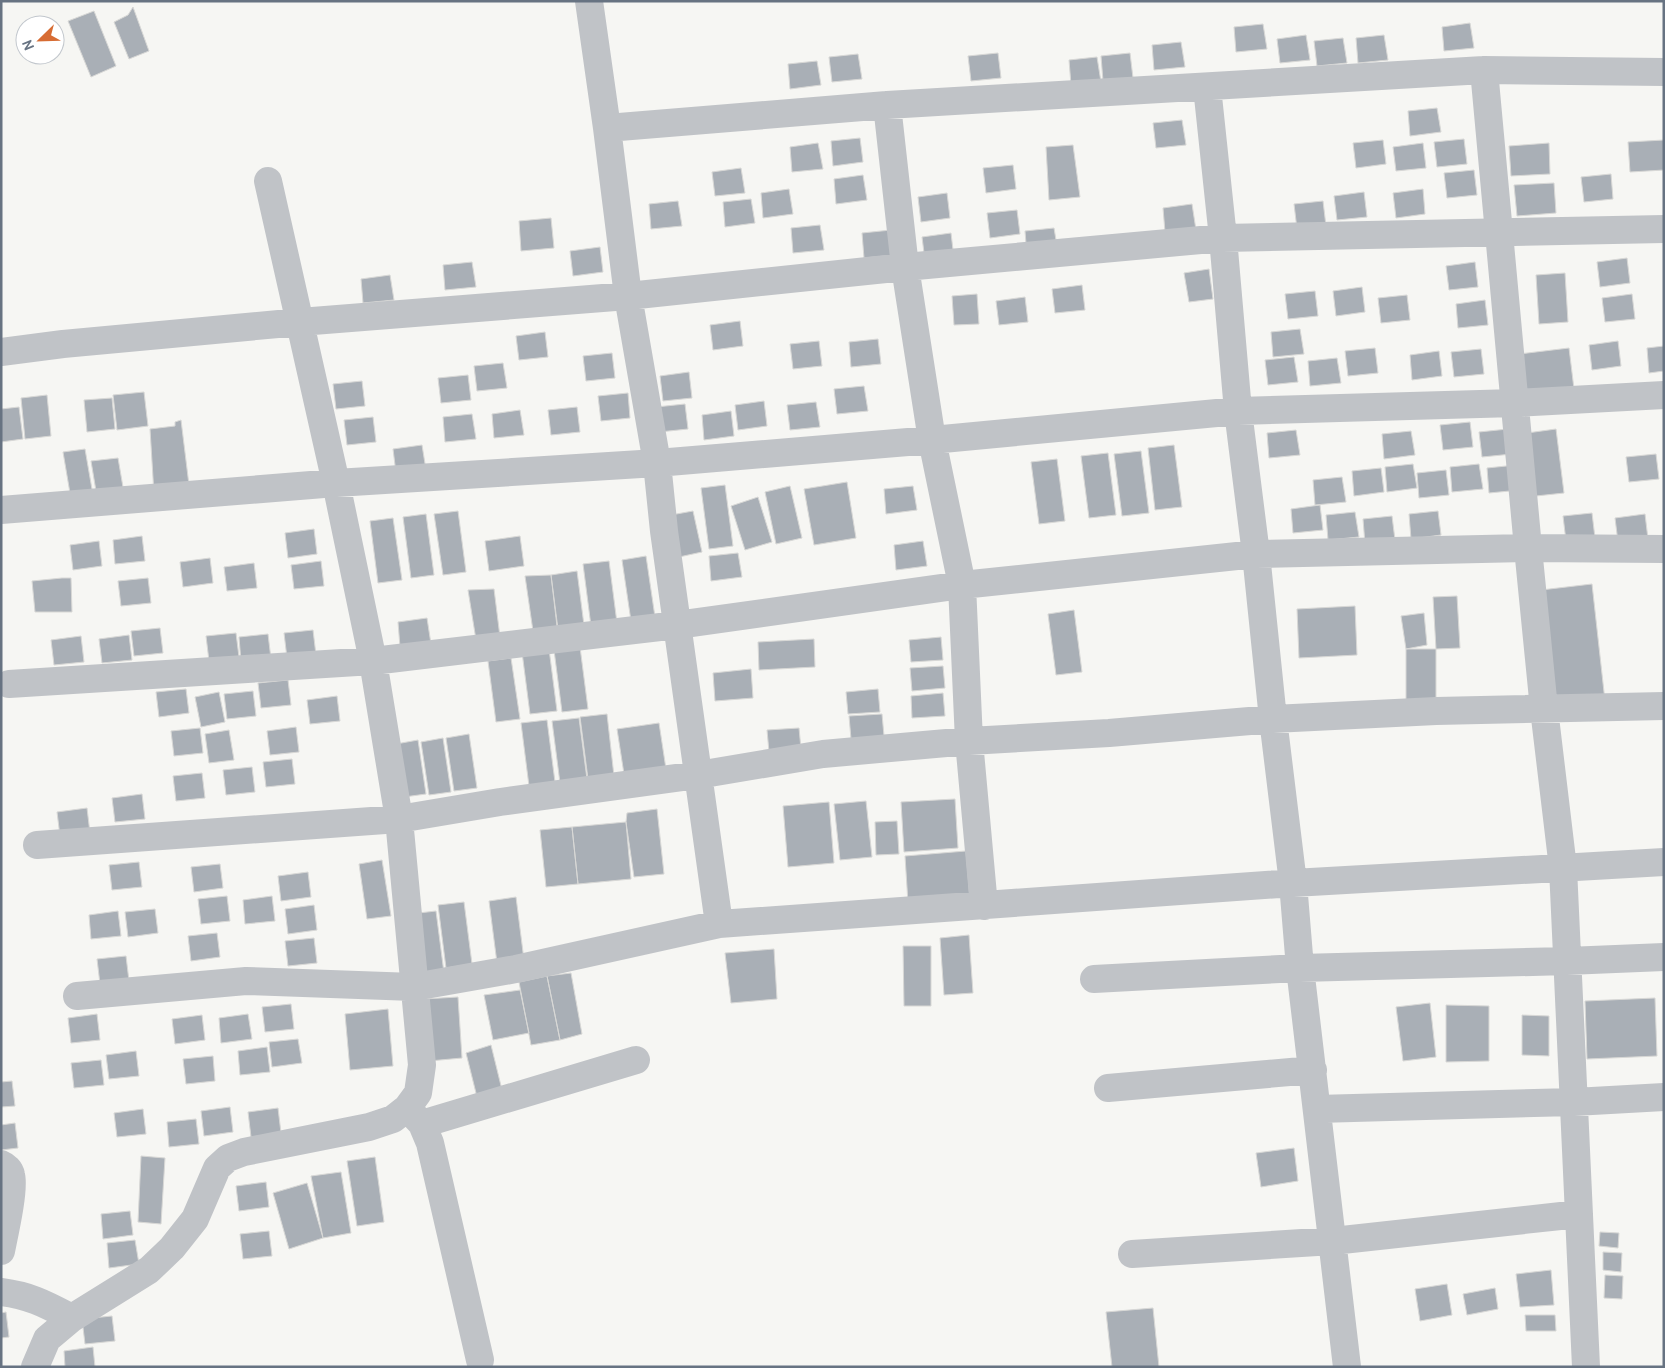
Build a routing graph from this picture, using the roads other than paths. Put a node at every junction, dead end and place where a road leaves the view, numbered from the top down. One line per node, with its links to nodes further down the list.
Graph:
1 (589, 1): 6 (street)
2 (1484, 70): 3 (street); 4 (street); 9 (street)
3 (1664, 72)
4 (1207, 87): 5 (street); 10 (street)
5 (887, 105): 6 (street); 11 (street)
6 (607, 128): 12 (street)
7 (268, 181): 13 (street)
8 (1664, 229): 9 (street)
9 (1498, 232): 10 (street); 16 (street)
10 (1223, 238): 11 (street); 17 (street)
11 (905, 267): 12 (street); 18 (street)
12 (628, 296): 13 (street); 19 (street)
13 (300, 322): 14 (street); 20 (street)
14 (1, 352)
15 (1664, 395): 16 (street)
16 (1515, 403): 17 (street); 22 (street)
17 (1238, 411): 18 (street); 24 (street)
18 (932, 440): 19 (street); 25 (street)
19 (657, 463): 20 (street); 26 (street)
20 (336, 483): 21 (street); 27 (street)
21 (1, 510)
22 (1528, 548): 23 (street); 24 (street); 30 (street)
23 (1664, 549)
24 (1256, 554): 25 (street); 31 (street)
25 (962, 584): 26 (street); 32 (street)
26 (678, 625): 27 (street); 33 (street)
27 (373, 661): 28 (street); 34 (street)
28 (9, 684)
29 (1664, 706): 30 (street)
30 (1544, 709): 31 (street); 37 (street)
31 (1273, 719): 32 (street); 38 (street)
32 (970, 740): 33 (street); 39 (street)
33 (698, 776): 34 (street); 40 (street)
34 (399, 819): 35 (street); 45 (street)
35 (38, 845)
36 (1664, 862): 37 (street)
37 (1563, 868): 38 (street); 42 (street)
38 (1293, 883): 39 (street); 43 (street)
39 (984, 906): 40 (street)
40 (719, 924): 45 (street)
41 (1664, 956): 42 (street)
42 (1567, 961): 43 (street); 51 (street)
43 (1300, 968): 44 (street); 48 (street)
44 (1094, 979)
45 (414, 987): 46 (street); 53 (street)
46 (77, 996)
47 (636, 1060): 53 (street)
48 (1313, 1070): 49 (street); 52 (street)
49 (1108, 1088)
50 (1664, 1096): 51 (street)
51 (1574, 1102): 52 (street); 55 (street)
52 (1317, 1110): 56 (street)
53 (414, 1116): 60 (street); 61 (street)
54 (1, 1164): 57 (street)
55 (1579, 1214): 56 (street); 64 (street)
56 (1333, 1240): 58 (street); 63 (street)
57 (1, 1251)
58 (1132, 1254)
59 (1, 1292): 60 (street)
60 (72, 1318): 62 (street)
61 (480, 1360)
62 (35, 1367)
63 (1347, 1367)
64 (1586, 1367)

